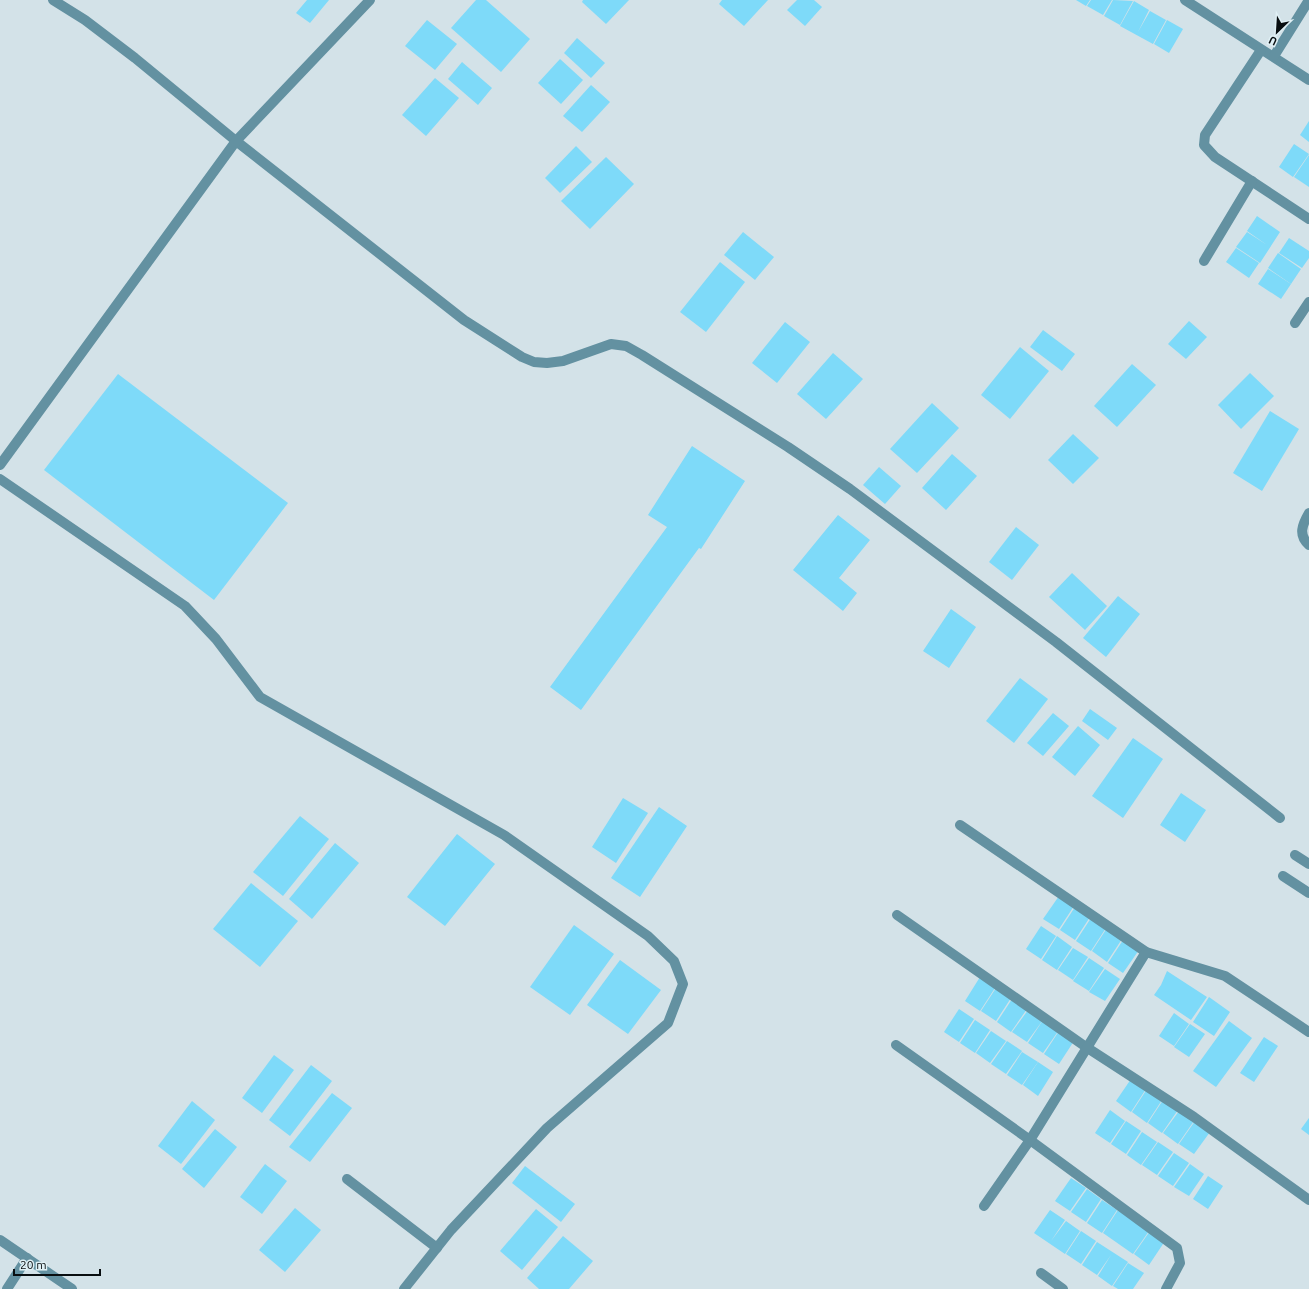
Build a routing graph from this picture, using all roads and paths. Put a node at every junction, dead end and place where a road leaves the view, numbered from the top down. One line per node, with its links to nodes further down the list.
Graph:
1 (53, 0): 8 (street)
2 (370, 0): 8 (street)
3 (1185, 0): 5 (street)
4 (1309, 0): 6 (street)
5 (1261, 50): 6 (street); 9 (street)
6 (1274, 56): 7 (street)
7 (1309, 80)
8 (236, 141): 14 (street); 18 (street)
9 (1252, 181): 10 (street); 11 (street)
10 (1309, 219)
11 (1204, 261)
12 (1309, 302): 13 (street)
13 (1294, 323)
14 (0, 464)
15 (0, 479): 34 (street)
16 (1309, 513): 17 (street)
17 (1309, 545)
18 (1280, 818)
19 (960, 824): 25 (street)
20 (1295, 855): 21 (street)
21 (1309, 864)
22 (1283, 876): 23 (street)
23 (1309, 893)
24 (897, 914): 28 (street)
25 (1146, 952): 26 (street); 28 (street)
26 (1309, 1032)
27 (896, 1046): 29 (street)
28 (1086, 1047): 29 (street); 31 (street)
29 (1030, 1140): 32 (street); 41 (street)
30 (347, 1179): 34 (street)
31 (1309, 1200)
32 (984, 1206)
33 (0, 1240): 35 (street)
34 (436, 1248): 39 (street)
35 (27, 1258): 37 (street); 38 (street)
36 (1041, 1273): 40 (street)
37 (7, 1289)
38 (72, 1289)
39 (404, 1289)
40 (1063, 1289)
41 (1166, 1289)

